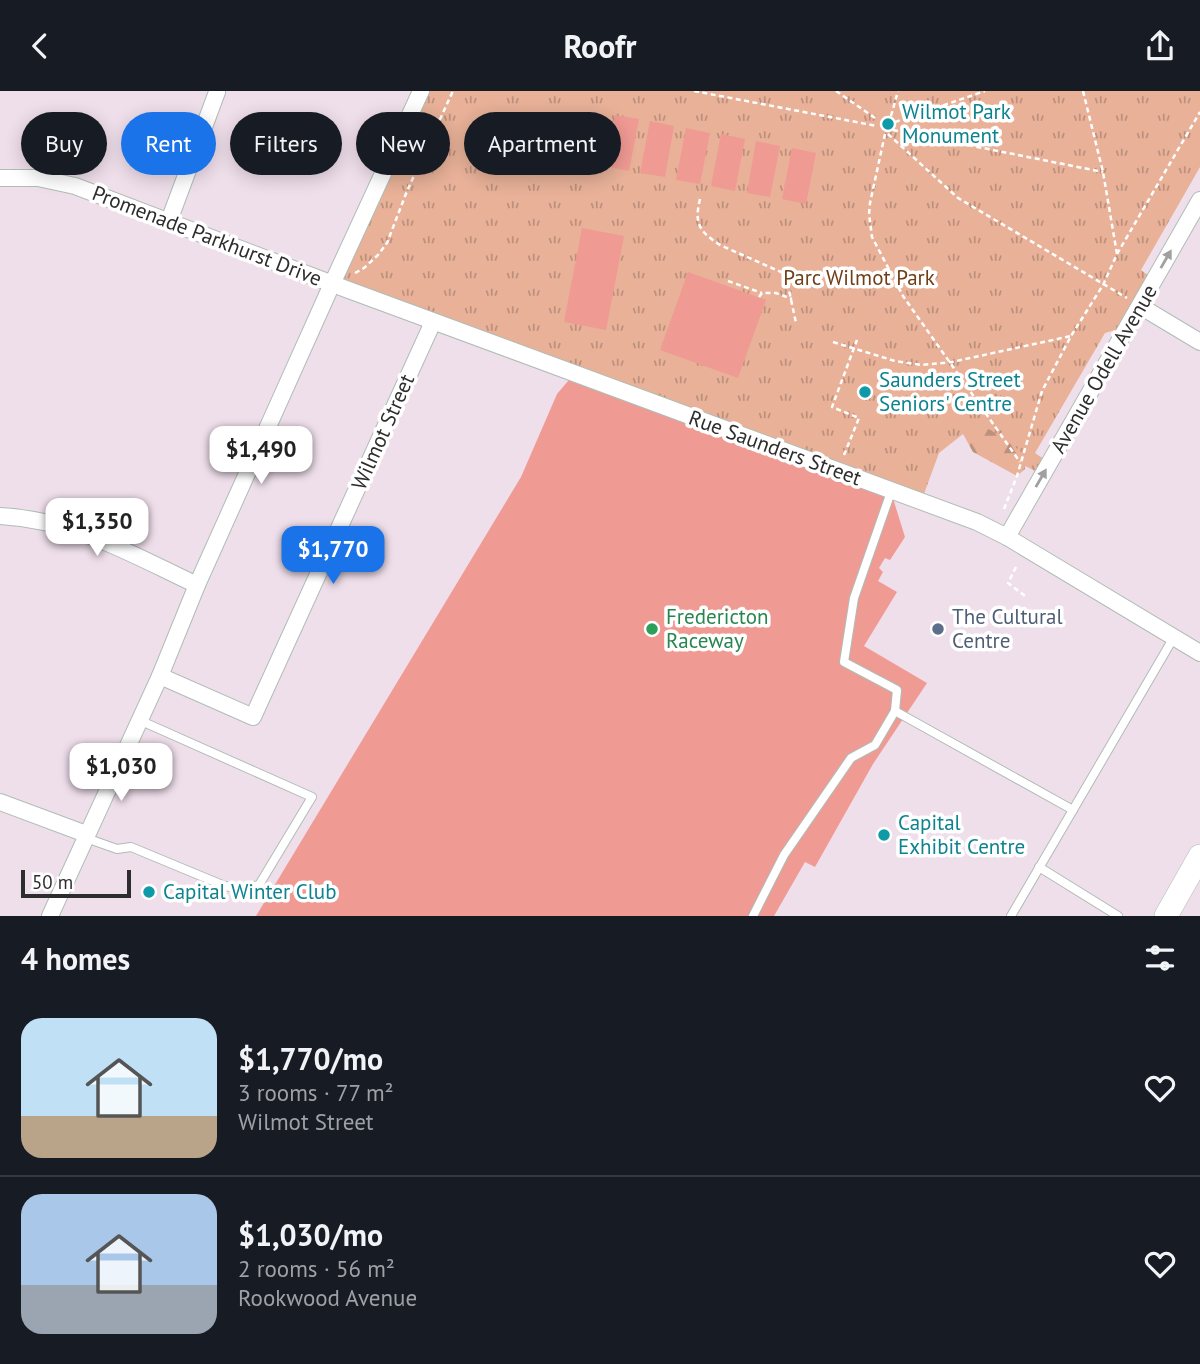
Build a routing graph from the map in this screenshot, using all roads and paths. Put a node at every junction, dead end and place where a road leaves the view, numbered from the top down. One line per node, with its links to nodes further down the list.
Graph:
1 (421, 91): 23 (street)
2 (453, 91): 21 (path)
3 (694, 91): 13 (path)
4 (836, 91): 11 (path)
5 (898, 91): 10 (path)
6 (985, 91): 12 (path)
7 (1083, 91): 15 (path)
8 (217, 92): 19 (street)
9 (1200, 112): 20 (path)
10 (891, 116)
11 (878, 120)
12 (895, 122)
13 (877, 126)
14 (893, 130): 15 (path)
15 (1103, 172): 20 (path)
16 (0, 178): 19 (street, Promenade Parkhurst Drive)
17 (700, 199): 27 (path)
18 (1200, 200): 28 (street, Avenue Odell Avenue, one-way to 18)
19 (170, 221): 23 (street, Promenade Parkhurst Drive)
20 (1117, 254): 24 (path)
21 (355, 273)
22 (727, 281): 25 (path)
23 (332, 284): 29 (street, Rue Saunders Street); 44 (street)
24 (1103, 285): 28 (path); 31 (path); 36 (path)
25 (762, 293): 26 (path); 27 (path)
26 (759, 297)
27 (792, 299): 30 (path)
28 (1137, 303): 34 (street); 42 (street, Avenue Odell Avenue, one-way to 28)
29 (433, 321): 39 (street, Rue Saunders Street); 48 (street, Wilmot Street)
30 (796, 323)
31 (1072, 336): 36 (path); 38 (path)
32 (857, 341): 35 (path)
33 (833, 342): 35 (path)
34 (1200, 342)
35 (853, 349): 36 (path); 37 (path)
36 (952, 362): 38 (path)
37 (844, 455)
38 (1021, 462): 40 (path)
39 (891, 492): 42 (street, Rue Saunders Street); 49 (lane)
40 (1004, 515)
41 (0, 516): 44 (street)
42 (1007, 537): 46 (street, Rue Saunders Street)
43 (1016, 567): 45 (path)
44 (197, 585): 48 (street)
45 (1025, 596)
46 (1174, 637): 47 (street, Rue Saunders Street); 52 (lane)
47 (1200, 653)
48 (160, 675): 50 (street)
49 (895, 711): 52 (lane); 58 (lane)
50 (139, 720): 53 (street); 53 (lane)
51 (0, 802): 53 (street)
52 (1073, 810): 55 (lane)
53 (86, 836): 57 (street)
54 (1200, 856): 60 (main road)
55 (1039, 867): 56 (lane); 59 (lane)
56 (1115, 915)
57 (50, 916)
58 (753, 916)
59 (1011, 916)
60 (1166, 916)

